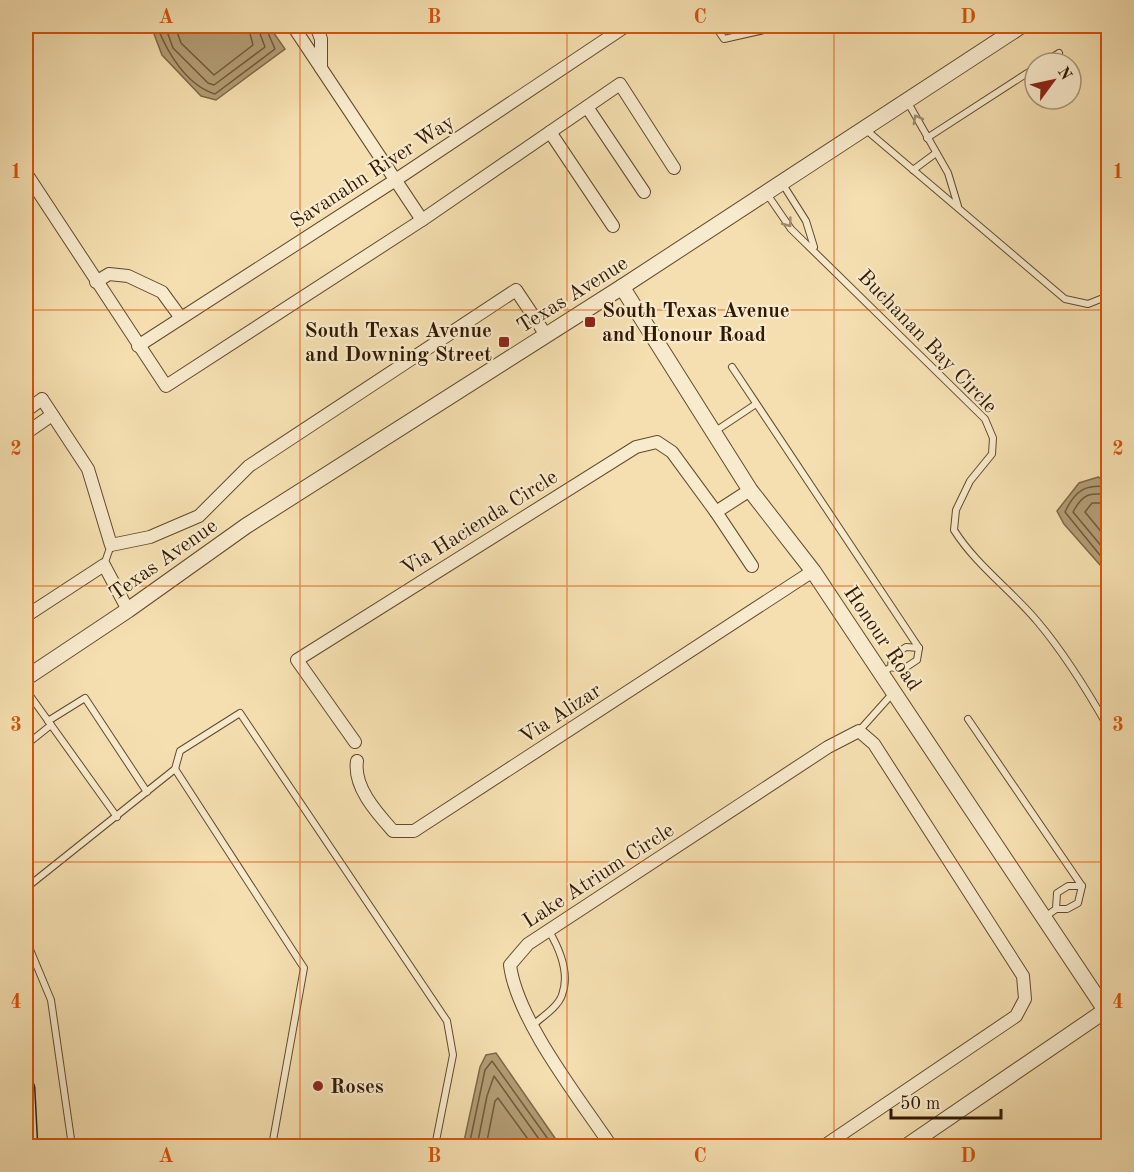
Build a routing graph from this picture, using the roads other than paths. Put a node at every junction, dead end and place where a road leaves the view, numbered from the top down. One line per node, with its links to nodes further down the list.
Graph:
1 (293, 26): 9 (street)
2 (316, 26): 9 (street)
3 (626, 26): 20 (street, Savanahn River Way)
4 (715, 26): 5 (lane)
5 (782, 26)
6 (880, 26): 7 (lane)
7 (886, 26)
8 (1021, 26): 11 (street, Texas Avenue)
9 (321, 68): 20 (street)
10 (1023, 76): 15 (lane)
11 (907, 101): 13 (street, Texas Avenue); 15 (lane, one-way to 11)
12 (587, 107): 14 (street); 17 (street); 22 (street)
13 (864, 129): 18 (lane); 21 (street, Texas Avenue)
14 (550, 132): 25 (street); 26 (street)
15 (927, 138): 16 (lane)
16 (936, 153): 18 (lane); 24 (lane)
17 (674, 168)
18 (913, 170): 24 (lane)
19 (26, 173): 28 (street)
20 (394, 181): 25 (street); 31 (street, Savanahn River Way)
21 (782, 183): 23 (street, Texas Avenue); 27 (lane, Buchanan Bay Circle)
22 (644, 192)
23 (767, 193): 27 (lane, Buchanan Bay Circle, one-way to 27); 29 (street, Texas Avenue)
24 (958, 207): 30 (lane)
25 (422, 220): 33 (street)
26 (613, 226)
27 (814, 248): 55 (lane, Buchanan Bay Circle)
28 (96, 282): 31 (street); 33 (street)
29 (622, 287): 32 (street, Texas Avenue); 38 (street, Honour Road)
30 (1108, 296)
31 (181, 318): 33 (street, Savanahn River Way)
32 (546, 335): 42 (street); 46 (street, Texas Avenue)
33 (138, 346)
34 (732, 367): 35 (lane)
35 (756, 404): 38 (lane); 48 (lane)
36 (26, 411): 37 (street)
37 (52, 415): 39 (street); 42 (street)
38 (714, 432): 40 (street, Honour Road)
39 (26, 433)
40 (750, 490): 41 (street); 45 (street, Honour Road)
41 (716, 512): 44 (street); 57 (street, Via Hacienda Circle)
42 (111, 545): 43 (lane)
43 (104, 565): 46 (street); 47 (street)
44 (752, 566)
45 (813, 571): 49 (street, Honour Road); 59 (street, Via Alizar)
46 (128, 610): 50 (street, Texas Avenue)
47 (26, 616)
48 (919, 648): 49 (lane); 49 (lane)
49 (886, 670): 52 (street, Honour Road)
50 (26, 678)
51 (26, 690): 54 (lane)
52 (894, 692): 56 (lane, Lake Atrium Circle); 66 (street, Honour Road)
53 (968, 719): 63 (lane)
54 (49, 723): 58 (lane); 61 (lane); 62 (lane)
55 (1108, 727)
56 (859, 731): 67 (street, Lake Atrium Circle); 77 (street)
57 (355, 742)
58 (26, 745)
59 (357, 761)
60 (176, 769): 61 (lane); 74 (lane); 75 (lane)
61 (147, 792): 62 (lane)
62 (117, 817): 64 (lane)
63 (1083, 886): 65 (lane); 65 (lane)
64 (26, 888)
65 (1056, 909): 66 (lane)
66 (1042, 919): 69 (street, Honour Road)
67 (549, 931): 70 (lane); 70 (street, Lake Atrium Circle)
68 (26, 940): 73 (lane)
69 (1107, 1012): 78 (street)
70 (532, 1025): 76 (street, Lake Atrium Circle)
71 (26, 1088): 72 (main road)
72 (29, 1146)
73 (72, 1146)
74 (272, 1146)
75 (435, 1146)
76 (611, 1146)
77 (825, 1146)
78 (907, 1146)

